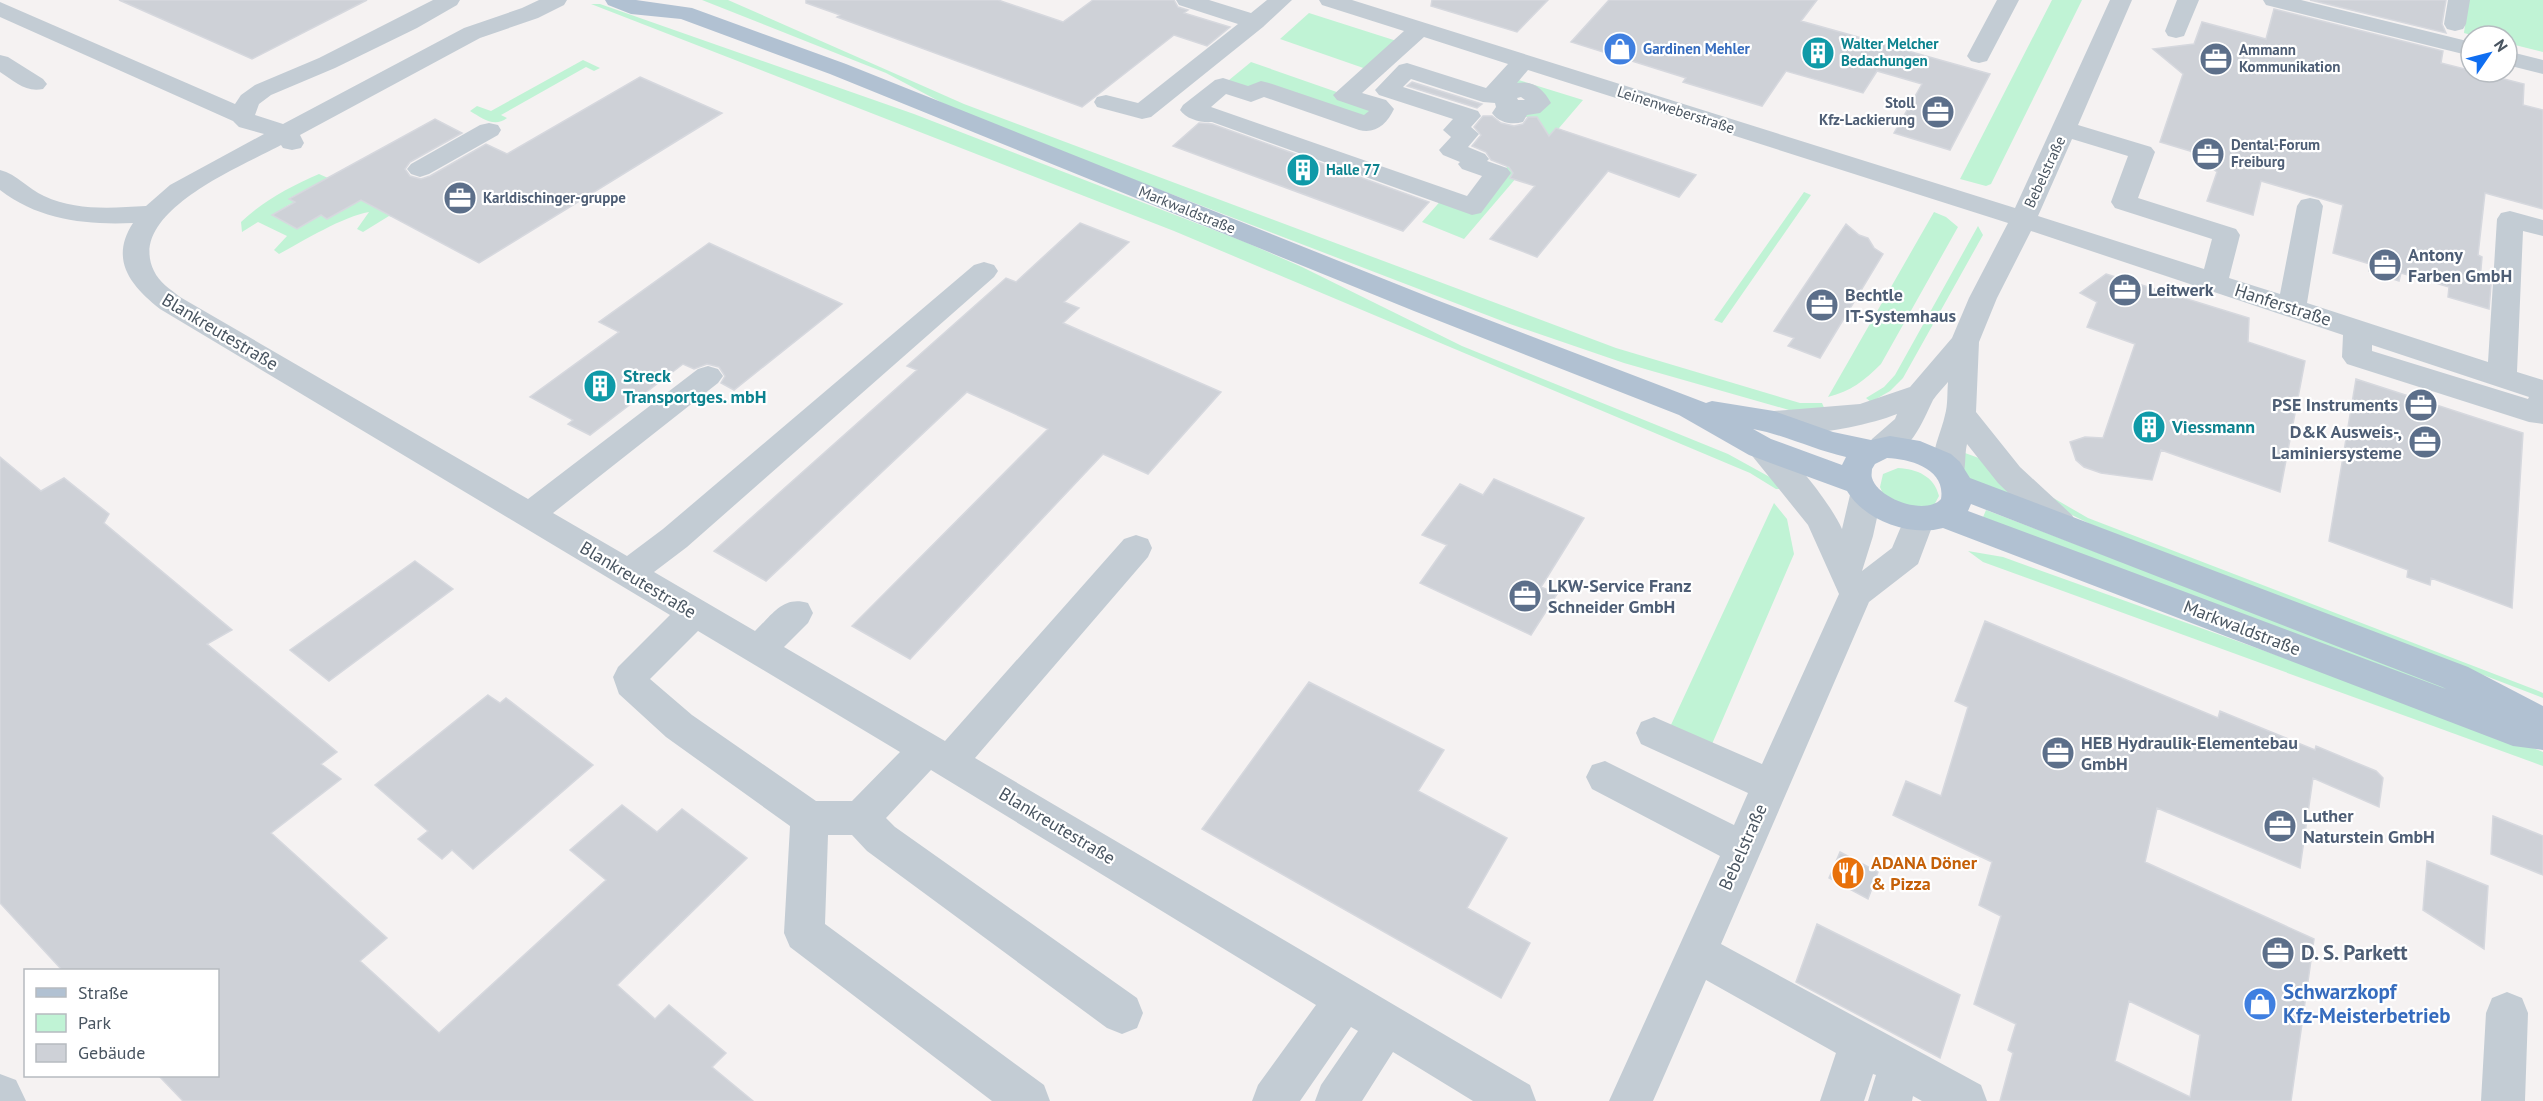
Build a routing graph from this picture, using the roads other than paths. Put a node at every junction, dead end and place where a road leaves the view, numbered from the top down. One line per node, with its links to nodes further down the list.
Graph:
1 (449, 0): 28 (street)
2 (556, 0): 19 (street, Blankreutestraße)
3 (616, 0): 13 (main road, Markwaldstraße)
4 (1187, 0): 15 (street)
5 (1281, 0): 15 (street)
6 (1330, 0): 17 (street)
7 (2008, 0): 21 (street)
8 (2121, 0): 29 (street, Bebelstraße)
9 (2188, 0): 18 (street)
10 (2274, 0): 20 (street)
11 (2459, 0): 16 (street)
12 (510, 3): 19 (street, Blankreutestraße)
13 (676, 7): 49 (main road, Markwaldstraße)
14 (4, 10): 28 (street)
15 (1255, 22): 27 (street)
16 (2455, 24)
17 (1426, 31): 22 (street, Leinenweberstraße); 22 (street)
18 (2176, 31)
19 (472, 33): 31 (street, Blankreutestraße)
20 (2459, 46)
21 (1979, 56)
22 (1523, 61): 36 (street, Leinenweberstraße)
23 (2519, 61): 25 (street)
24 (0, 62): 26 (street)
25 (2543, 67)
26 (35, 84)
27 (1106, 102)
28 (242, 116): 31 (street)
29 (2065, 129): 36 (street, Bebelstraße); 39 (street)
30 (489, 130): 32 (street)
31 (289, 139): 35 (street, Blankreutestraße)
32 (420, 169)
33 (0, 178): 35 (street)
34 (2310, 206): 40 (street)
35 (152, 214): 53 (street, Blankreutestraße)
36 (2023, 220): 39 (street, Hanferstraße); 42 (street, Bebelstraße)
37 (2543, 228): 44 (street)
38 (984, 271): 56 (street)
39 (2214, 283): 40 (street, Hanferstraße)
40 (2292, 308): 41 (street, Hanferstraße)
41 (2358, 330): 44 (street, Hanferstraße); 47 (street)
42 (1965, 342): 46 (street, Bebelstraße); 48 (street, Bebelstraße)
43 (708, 376): 53 (street)
44 (2502, 377): 45 (street, Hanferstraße)
45 (2543, 390)
46 (1921, 394): 49 (street); 50 (street, Bebelstraße)
47 (2543, 398)
48 (1961, 414): 52 (street, Bebelstraße); 54 (street)
49 (1767, 435): 50 (main road, Markwaldstraße); 51 (main road, Markwaldstraße); 57 (street)
50 (1877, 449): 51 (main road); 52 (main road)
51 (1862, 489): 52 (main road); 57 (street, Bebelstraße)
52 (1943, 498): 54 (main road, Markwaldstraße); 57 (street, Bebelstraße); 63 (main road, Markwaldstraße)
53 (529, 515): 56 (street, Blankreutestraße)
54 (2061, 524): 61 (main road, Markwaldstraße)
55 (1136, 548): 64 (street)
56 (628, 574): 58 (street, Blankreutestraße)
57 (1850, 582): 66 (street, Bebelstraße)
58 (694, 613): 60 (street, Blankreutestraße); 67 (street)
59 (796, 613): 60 (street)
60 (757, 651): 64 (street, Blankreutestraße)
61 (2543, 723)
62 (1654, 733): 66 (street)
63 (2543, 734)
64 (938, 755): 68 (street); 71 (street, Blankreutestraße)
65 (1605, 777): 69 (street)
66 (1771, 786): 69 (street, Bebelstraße)
67 (810, 818): 68 (street); 79 (street)
68 (861, 818): 72 (street)
69 (1742, 848): 70 (street, Bebelstraße)
70 (1697, 953): 75 (street); 83 (street, Bebelstraße)
71 (1345, 999): 74 (street, Blankreutestraße); 80 (street)
72 (1122, 1012)
73 (2507, 1014): 85 (street)
74 (1387, 1024): 81 (street); 82 (street, Blankreutestraße)
75 (1861, 1043): 76 (street); 84 (street)
76 (1924, 1091)
77 (0, 1096): 78 (street)
78 (4, 1101)
79 (1028, 1101)
80 (1274, 1101)
81 (1337, 1101)
82 (1514, 1101)
83 (1630, 1101)
84 (1842, 1101)
85 (2503, 1101)

